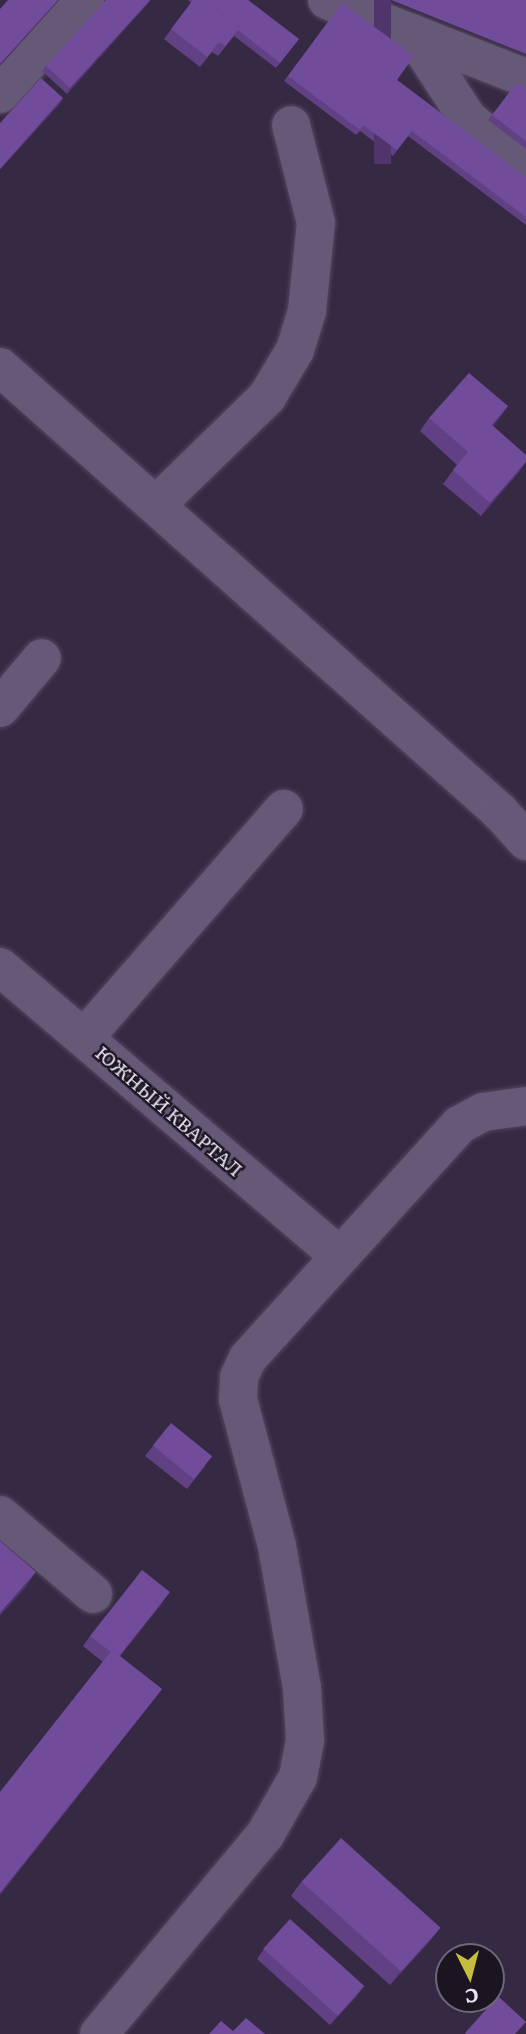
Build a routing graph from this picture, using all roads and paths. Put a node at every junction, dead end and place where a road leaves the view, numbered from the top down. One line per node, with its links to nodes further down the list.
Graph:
1 (85, 0): 5 (street)
2 (327, 0): 3 (street)
3 (412, 33): 4 (street); 6 (street)
4 (514, 73): 6 (street)
5 (0, 94)
6 (468, 119): 8 (street)
7 (292, 125): 10 (street)
8 (526, 167)
9 (0, 367): 10 (street)
10 (156, 505): 14 (street)
11 (42, 658): 12 (street)
12 (0, 708)
13 (284, 809): 16 (street)
14 (526, 841)
15 (0, 968): 16 (street, ЮЖНЫЙ КВАРТАЛ)
16 (84, 1038): 18 (street, ЮЖНЫЙ КВАРТАЛ)
17 (526, 1106): 18 (street)
18 (338, 1255): 21 (street)
19 (0, 1515): 20 (street)
20 (93, 1594)
21 (99, 2034)

